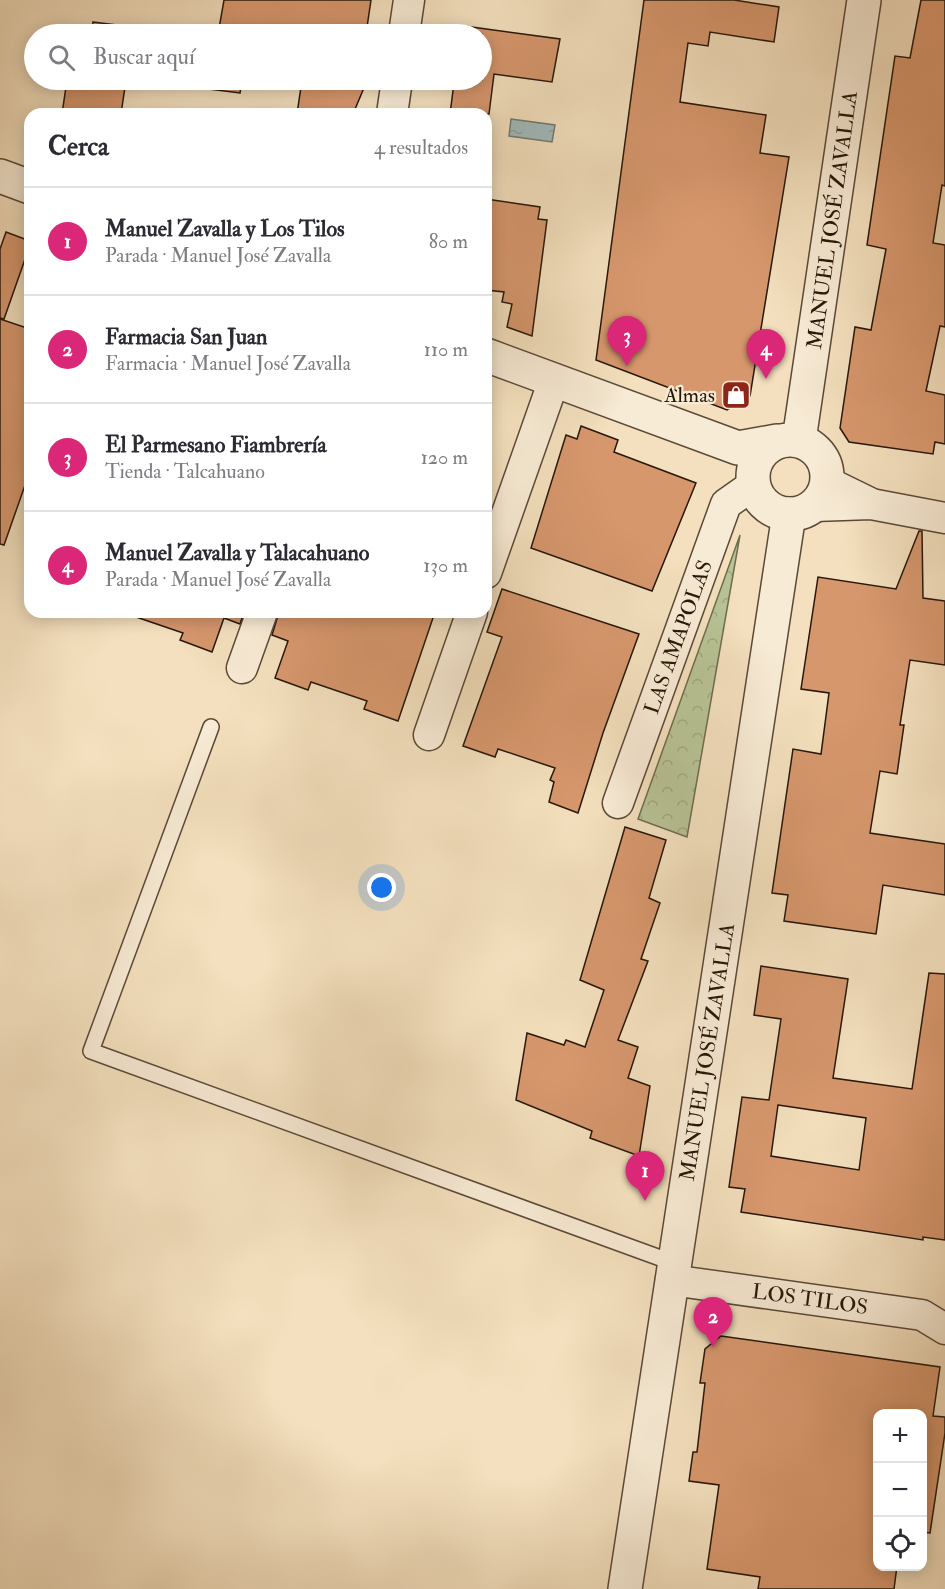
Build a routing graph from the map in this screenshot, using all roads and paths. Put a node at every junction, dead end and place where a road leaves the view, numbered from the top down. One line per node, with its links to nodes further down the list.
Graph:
1 (409, 0): 3 (street)
2 (864, 0): 10 (street, MANUEL JOSÉ ZAVALLA)
3 (405, 24)
4 (396, 90): 5 (street)
5 (393, 108)
6 (0, 176): 7 (street)
7 (24, 185)
8 (492, 357): 9 (street)
9 (555, 380): 11 (street); 14 (street)
10 (788, 441): 11 (street); 12 (street)
11 (748, 468): 12 (street); 20 (street, LAS AMAPOLAS)
12 (810, 501): 13 (street); 21 (street, MANUEL JOSÉ ZAVALLA)
13 (945, 518)
14 (492, 556)
15 (260, 618): 17 (street)
16 (470, 618): 19 (street)
17 (242, 668)
18 (212, 727): 21 (lane)
19 (429, 735)
20 (618, 802)
21 (673, 1272): 22 (street, LOS TILOS); 23 (street, MANUEL JOSÉ ZAVALLA)
22 (945, 1329)
23 (625, 1589)

